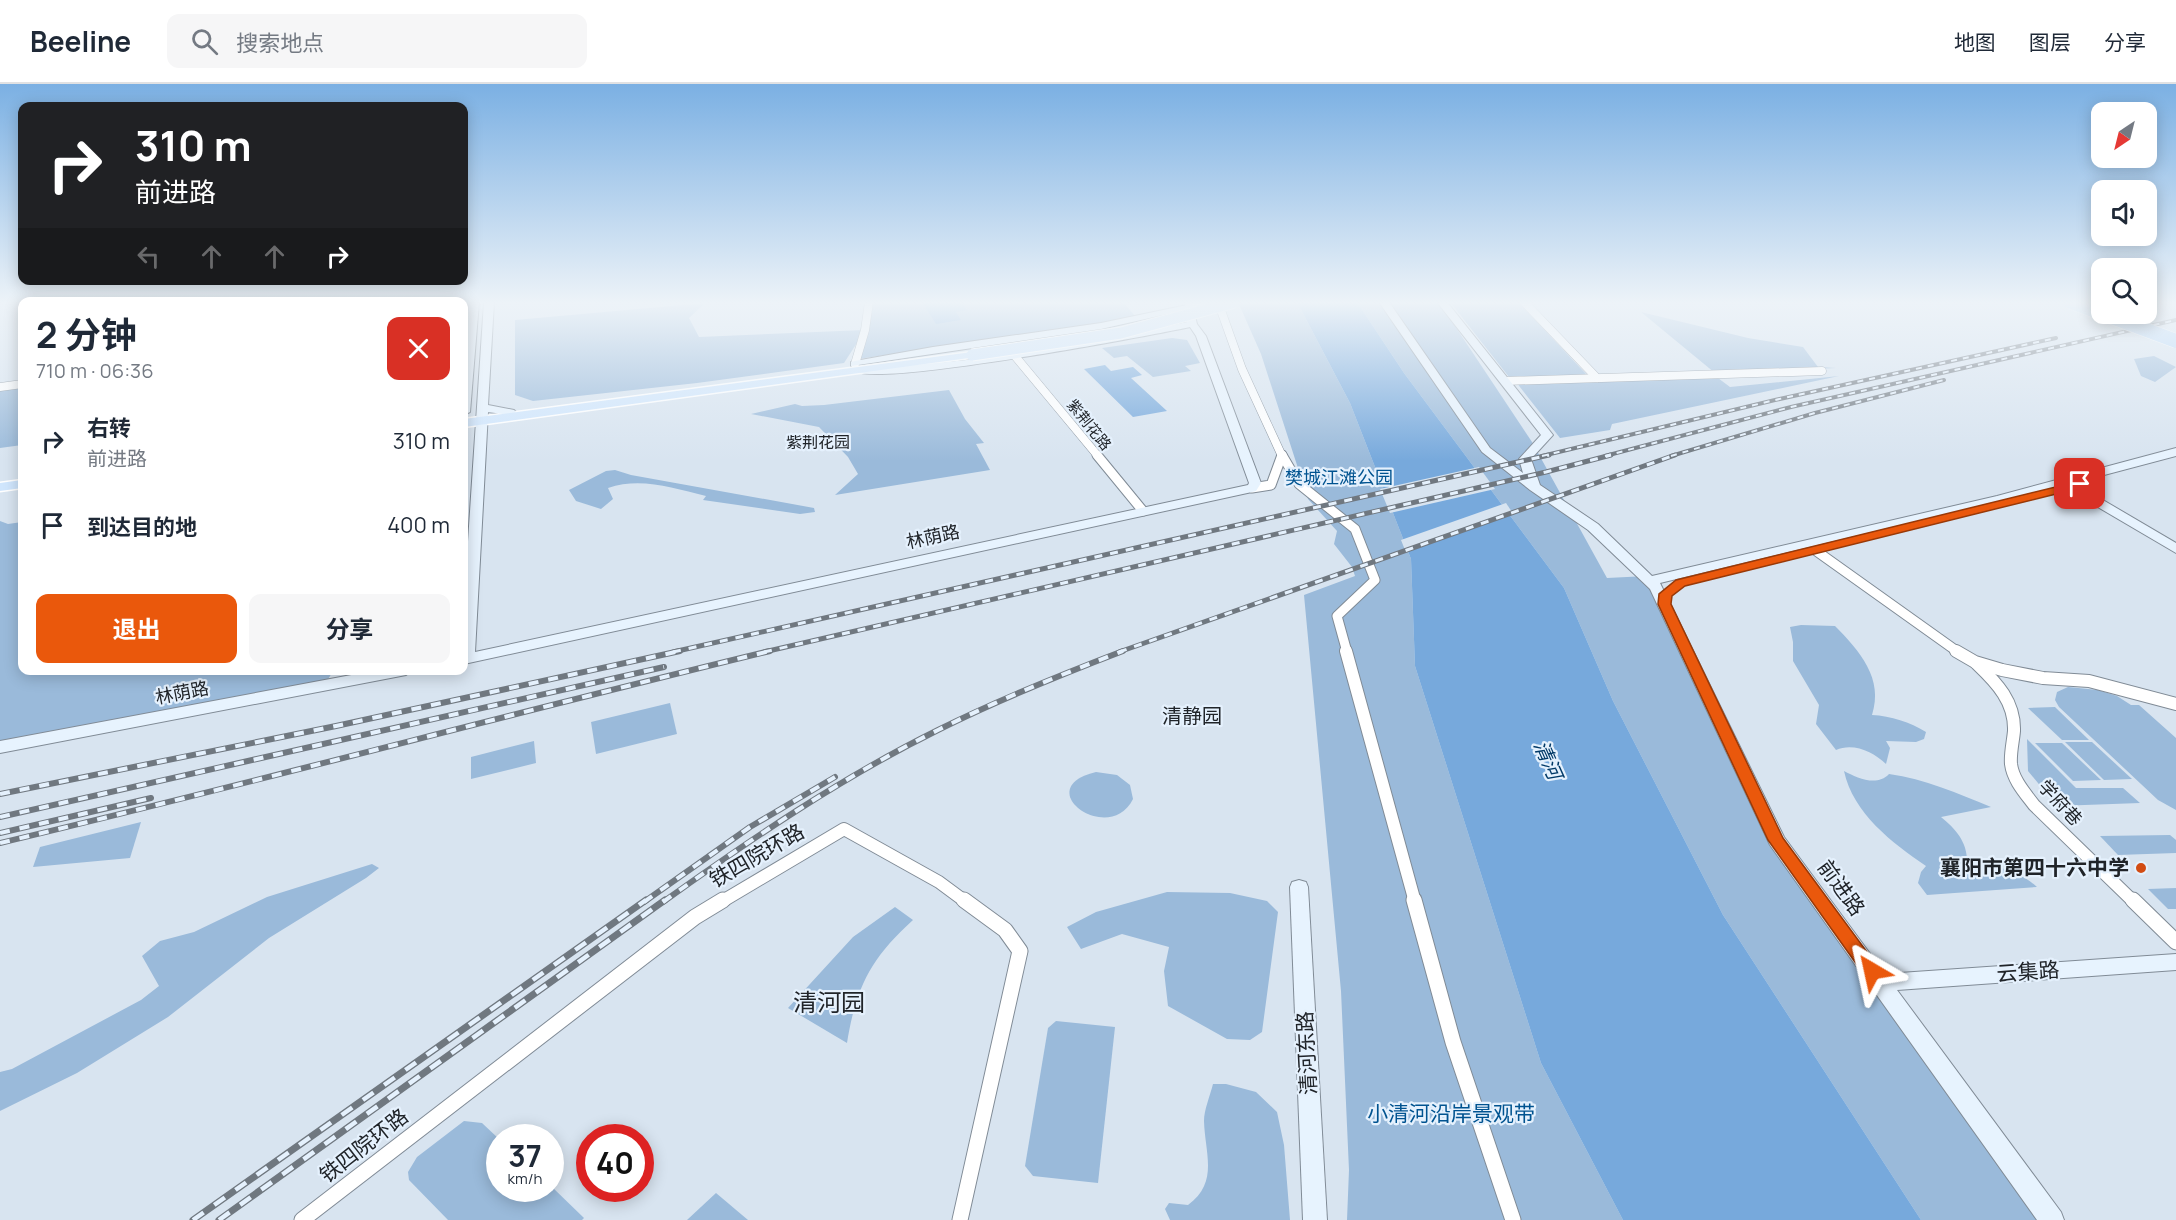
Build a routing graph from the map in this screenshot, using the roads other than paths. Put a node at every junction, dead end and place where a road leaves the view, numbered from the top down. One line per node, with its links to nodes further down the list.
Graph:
1 (485, 355): 19 (street)
2 (856, 355): 12 (street)
3 (910, 355): 12 (street)
4 (954, 355): 12 (main road)
5 (1022, 355): 11 (street)
6 (1208, 355): 29 (street)
7 (1237, 355): 22 (street)
8 (1421, 355): 30 (street)
9 (1484, 355): 15 (street)
10 (1575, 355): 14 (street)
11 (1015, 356): 12 (street); 31 (street, 紫荆花路)
12 (851, 368): 19 (main road)
13 (1822, 372): 14 (street)
14 (1597, 378): 15 (street)
15 (1505, 381): 30 (street)
16 (18, 385): 17 (street)
17 (0, 387)
18 (468, 419): 19 (main road)
19 (481, 419): 20 (main road); 37 (street)
20 (468, 422)
21 (2176, 452): 26 (street)
22 (1282, 455): 29 (street); 50 (street)
23 (2176, 459): 26 (street)
24 (18, 479): 25 (main road)
25 (0, 481)
26 (2071, 483): 32 (street); 33 (street); 34 (street); 35 (street)
27 (18, 485): 28 (main road)
28 (0, 487)
29 (1252, 488): 31 (street, 林荫路)
30 (1534, 488): 36 (street)
31 (1143, 511): 38 (street, 林荫路)
32 (2176, 540)
33 (2176, 549)
34 (1815, 550): 35 (street); 39 (street)
35 (1678, 580): 36 (street); 36 (street)
36 (1653, 585): 46 (street, 前进路)
37 (468, 614)
38 (468, 658)
39 (1975, 662): 41 (street); 44 (street, 学府巷)
40 (380, 675): 42 (street, 林荫路)
41 (2176, 704)
42 (0, 747)
43 (1299, 886): 49 (street, 清河东路)
44 (2176, 942)
45 (2176, 962): 46 (street, 云集路)
46 (1880, 982): 51 (street, 前进路)
47 (302, 1220): 48 (street, 铁四院环路)
48 (960, 1220)
49 (1315, 1220)
50 (1513, 1220)
51 (2052, 1220)

